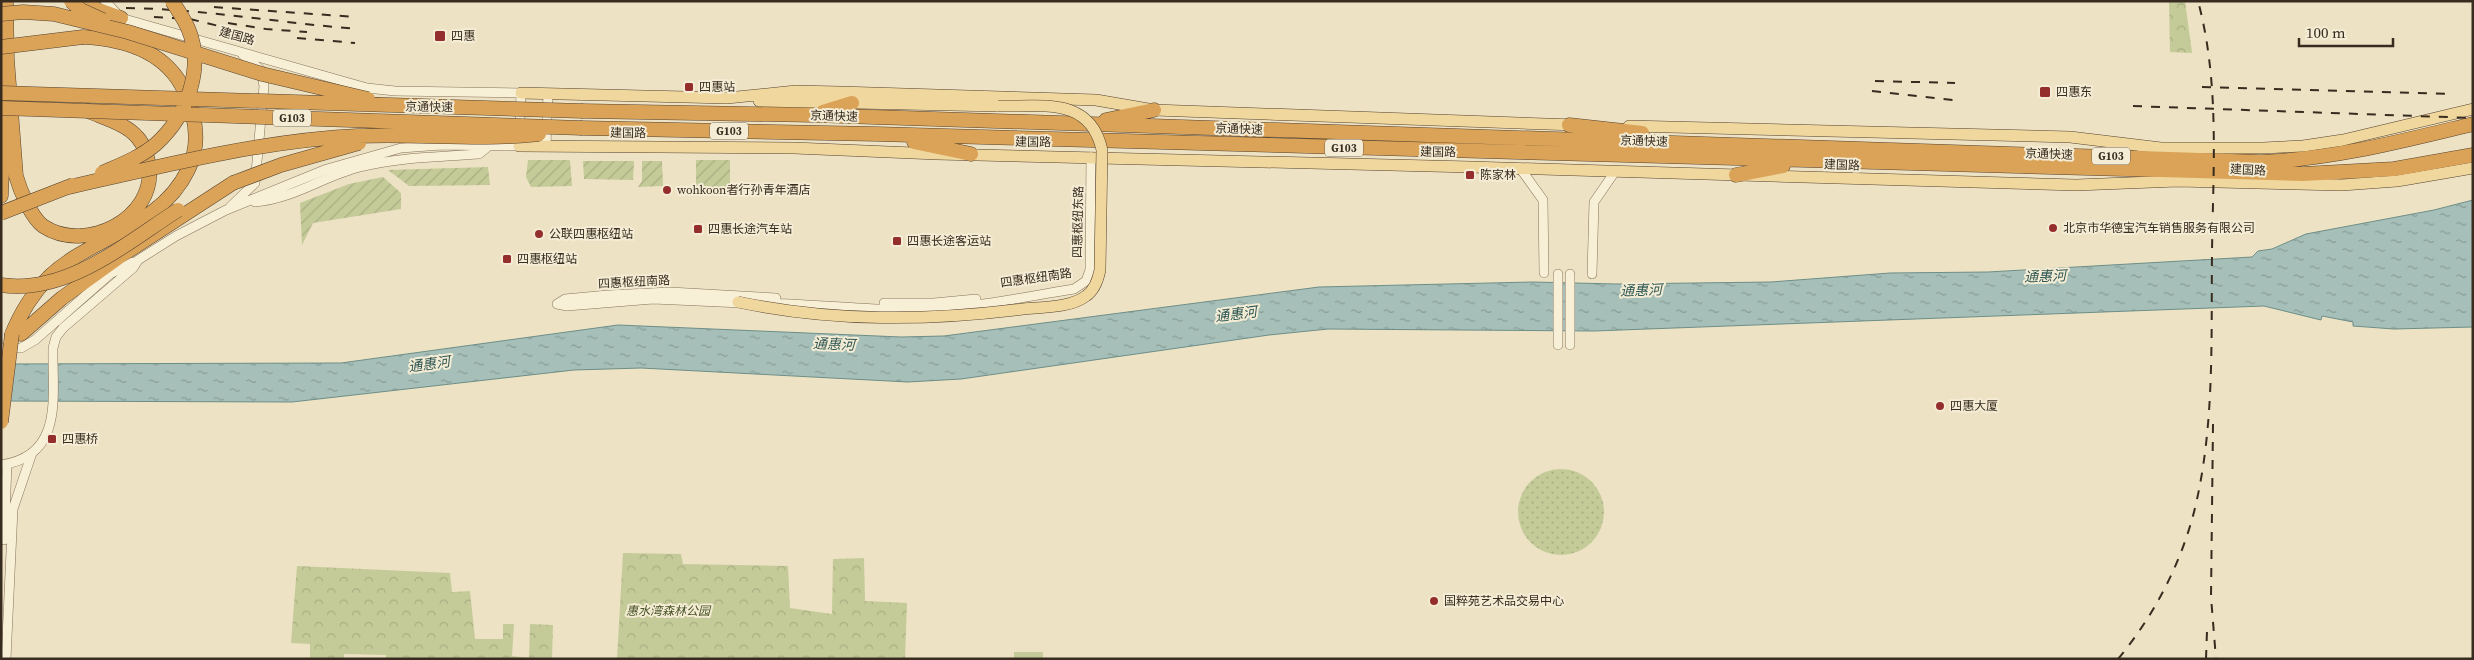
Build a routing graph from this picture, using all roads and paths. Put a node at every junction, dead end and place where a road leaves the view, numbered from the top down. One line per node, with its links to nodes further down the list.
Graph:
1 (6, 1): 10 (highway)
2 (71, 1): 8 (highway, bridge)
3 (84, 1): 7 (highway)
4 (104, 1): 7 (street, 建国路)
5 (172, 1): 45 (highway, bridge)
6 (1, 14): 8 (highway, bridge)
7 (121, 18): 9 (street, 建国路)
8 (128, 32): 17 (highway, bridge)
9 (227, 48): 11 (street, 建国路); 48 (street)
10 (4, 53): 46 (highway); 50 (highway, bridge); 51 (highway)
11 (507, 93): 12 (street); 31 (street)
12 (521, 93): 14 (main road, 建国路); 32 (street)
13 (1, 94): 17 (highway, 京通快速 / G103, bridge)
14 (548, 94): 15 (main road, 建国路); 33 (street)
15 (727, 98): 16 (main road); 20 (main road, 建国路)
16 (852, 103): 22 (highway); 59 (main road, bridge)
17 (395, 106): 22 (highway, 京通快速 / G103, bridge)
18 (1, 108): 21 (highway, 京通快速 / G103, bridge)
19 (2473, 108): 25 (main road, 建国路)
20 (1154, 110): 24 (highway); 25 (main road, 建国路)
21 (88, 111): 26 (highway, 京通快速 / G103, bridge); 50 (highway)
22 (813, 115): 24 (highway, 京通快速 / G103)
23 (2473, 124): 29 (highway, 京通快速 / G103)
24 (1082, 125): 29 (highway, 京通快速 / G103)
25 (1569, 125): 29 (highway)
26 (582, 128): 27 (highway, 京通快速 / G103); 28 (highway, bridge)
27 (877, 134): 34 (highway); 37 (highway, 京通快速 / G103)
28 (407, 135): 44 (highway, bridge); 45 (highway, bridge)
29 (1745, 144)
30 (490, 145): 31 (street, 建国路); 47 (street, 建国路); 47 (street)
31 (506, 145): 32 (street, 建国路)
32 (519, 146): 33 (main road, 建国路)
33 (546, 146): 34 (main road, 建国路)
34 (971, 154): 36 (main road, 建国路)
35 (2473, 155): 38 (highway, 京通快速 / G103)
36 (1091, 157): 39 (main road, 建国路); 57 (street, 四惠枢纽东路)
37 (1811, 161): 38 (highway, 京通快速 / G103); 42 (highway)
38 (2444, 161): 43 (main road)
39 (1520, 168): 41 (main road, 建国路); 53 (street)
40 (2473, 168): 43 (main road, 建国路)
41 (1614, 173): 42 (main road, 建国路); 56 (street)
42 (1736, 175): 43 (main road, 建国路)
43 (2377, 182)
44 (233, 183): 52 (highway); 58 (highway, bridge)
45 (65, 188): 49 (highway, bridge)
46 (1, 196)
47 (248, 203): 48 (street)
48 (226, 210): 52 (street)
49 (1, 213)
50 (129, 222): 51 (highway)
51 (114, 232): 60 (highway)
52 (140, 253): 60 (highway); 63 (street); 65 (street)
53 (1544, 273)
54 (1558, 274): 61 (street)
55 (1570, 274): 62 (street)
56 (1592, 274)
57 (1082, 284): 59 (street, 四惠枢纽南路); 59 (street, 四惠枢纽南路)
58 (1, 285)
59 (738, 302)
60 (16, 334): 64 (highway, bridge)
61 (1558, 345)
62 (1570, 345)
63 (1, 348)
64 (1, 422)
65 (32, 453): 66 (street); 68 (street)
66 (4, 465): 67 (street)
67 (1, 630)
68 (6, 659)

